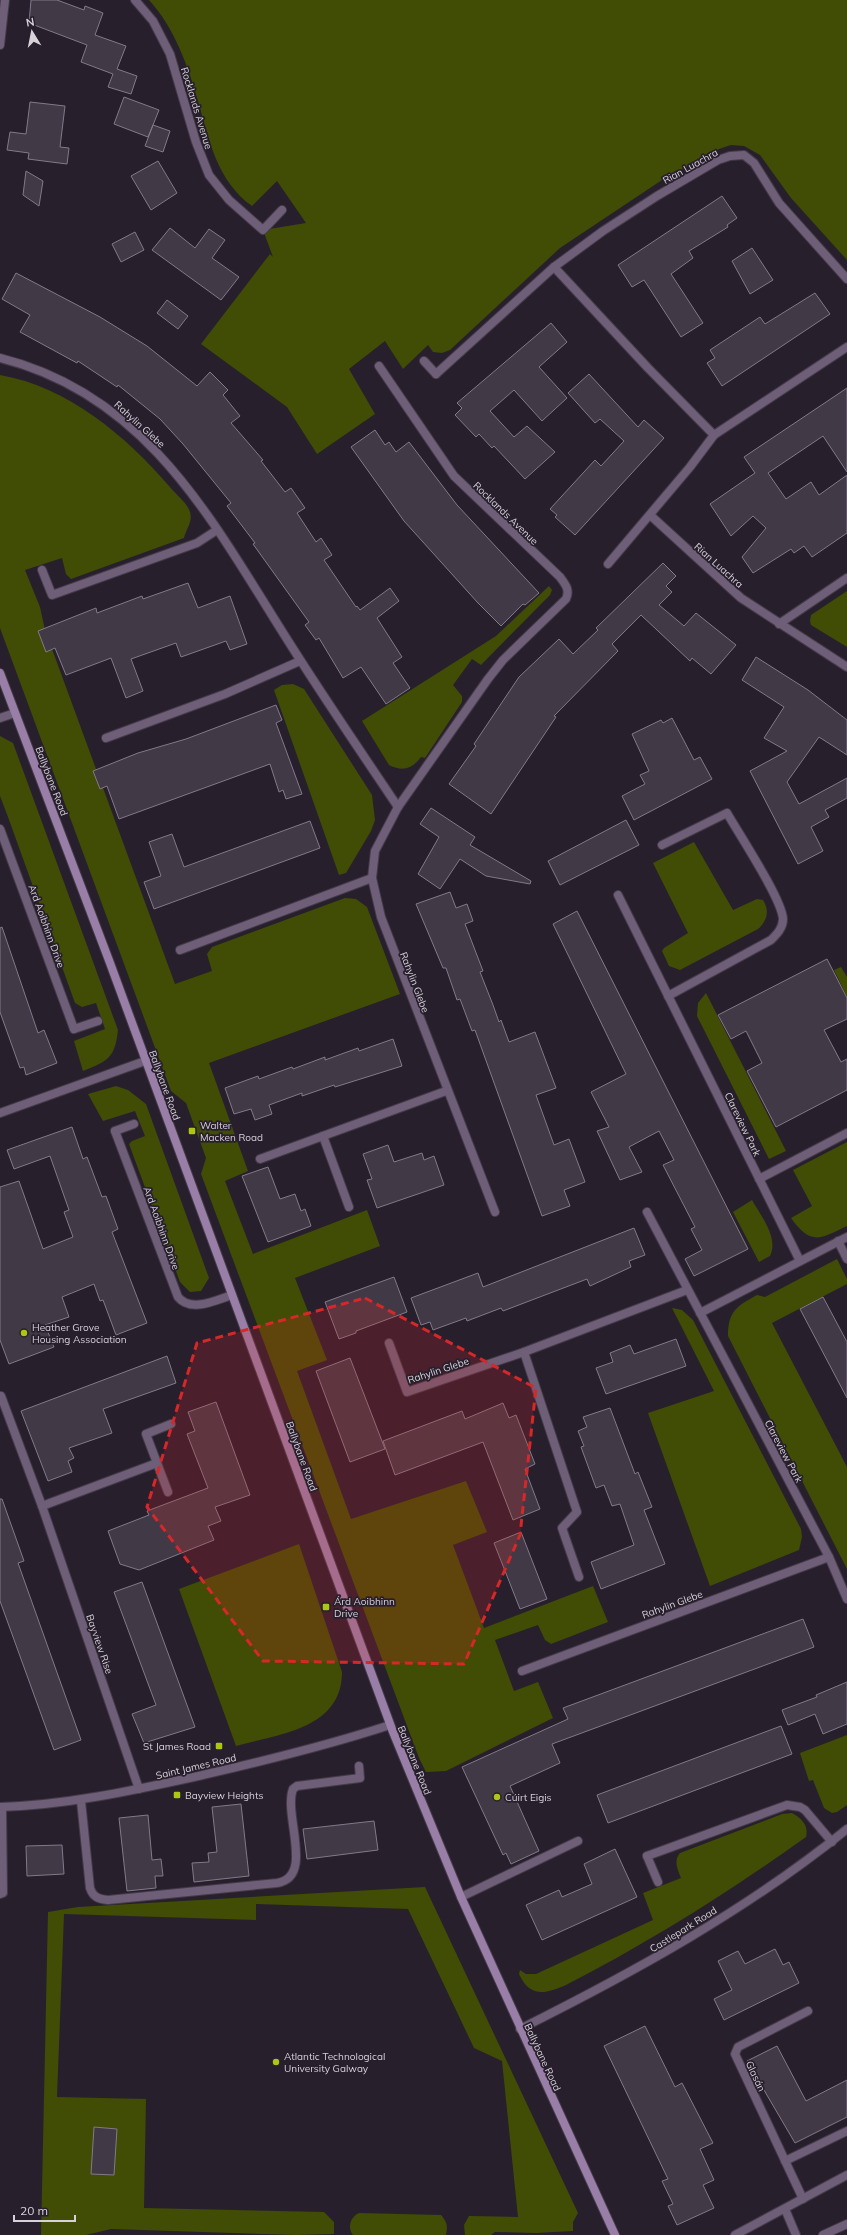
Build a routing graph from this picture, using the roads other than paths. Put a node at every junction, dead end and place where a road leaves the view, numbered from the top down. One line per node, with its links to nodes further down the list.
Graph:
1 (5, 0): 3 (street)
2 (135, 0): 4 (street, Rocklands Avenue)
3 (0, 45)
4 (282, 210)
5 (554, 267): 6 (street, Rian Luachra); 9 (street, Rian Luachra); 11 (street)
6 (847, 279)
7 (847, 347): 11 (street)
8 (0, 358): 13 (street, Rahylin Glebe)
9 (424, 361)
10 (379, 366): 18 (street, Rocklands Avenue)
11 (714, 435): 12 (street)
12 (650, 515): 14 (street); 17 (street, Rian Luachra)
13 (217, 530): 15 (street); 19 (street, Rahylin Glebe)
14 (608, 564)
15 (42, 570)
16 (847, 578): 17 (street)
17 (779, 624): 20 (street, Rian Luachra)
18 (503, 660): 25 (street, Rahylin Glebe)
19 (300, 661): 24 (street); 25 (street, Rahylin Glebe)
20 (847, 667)
21 (0, 673): 22 (main road, Ballybane Road)
22 (15, 713): 23 (street); 33 (main road, Ballybane Road)
23 (0, 718)
24 (106, 738)
25 (398, 807): 28 (street, Rahylin Glebe)
26 (0, 829): 32 (street, Ard Aoibhinn Drive)
27 (662, 844): 31 (street)
28 (372, 878): 30 (street); 34 (street, Rahylin Glebe)
29 (618, 895): 31 (street, Clareview Park)
30 (180, 950)
31 (668, 996): 40 (street, Clareview Park)
32 (98, 1021)
33 (145, 1061): 35 (street); 49 (main road, Ballybane Road)
34 (446, 1091): 38 (street); 42 (street, Rahylin Glebe)
35 (0, 1113)
36 (134, 1124): 49 (street, Ard Aoibhinn Drive)
37 (847, 1133): 40 (street)
38 (323, 1136): 39 (street); 41 (street)
39 (260, 1159)
40 (759, 1179): 47 (street, Clareview Park)
41 (349, 1208)
42 (495, 1212)
43 (647, 1212): 48 (street, Clareview Park)
44 (847, 1237): 45 (street)
45 (838, 1241): 46 (street); 47 (street)
46 (847, 1259)
47 (800, 1260): 50 (street)
48 (687, 1290): 50 (street, Clareview Park); 52 (street, Rahylin Glebe)
49 (232, 1296): 62 (main road, Ballybane Road)
50 (700, 1313): 58 (street, Clareview Park)
51 (389, 1343): 52 (street, Rahylin Glebe)
52 (524, 1352): 59 (street)
53 (1, 1396): 57 (street, Bayview Rise)
54 (171, 1424): 55 (street)
55 (157, 1463): 56 (street); 57 (street)
56 (168, 1492)
57 (42, 1506): 64 (street, Bayview Rise)
58 (828, 1557): 60 (street, Clareview Park); 61 (street, Rahylin Glebe)
59 (579, 1577)
60 (847, 1599)
61 (522, 1670)
62 (390, 1725): 64 (street, Saint James Road); 72 (main road, Ballybane Road)
63 (360, 1766): 65 (street)
64 (139, 1789): 65 (street, Saint James Road)
65 (81, 1801): 66 (street, Saint James Road)
66 (1, 1807): 71 (street, Saint James Road)
67 (847, 1829): 69 (street, Castlepark Road)
68 (578, 1841): 72 (street)
69 (832, 1842): 70 (street); 74 (street, Castlepark Road)
70 (658, 1882)
71 (0, 1894)
72 (461, 1897): 74 (main road, Ballybane Road)
73 (808, 2011): 76 (street, Glasán)
74 (520, 2029): 81 (main road, Ballybane Road)
75 (847, 2131): 76 (street)
76 (785, 2161): 78 (street, Glasán)
77 (847, 2175): 78 (street)
78 (802, 2199): 79 (street)
79 (785, 2209): 82 (street); 83 (street)
80 (847, 2224): 84 (street)
81 (615, 2235)
82 (735, 2235)
83 (796, 2235)
84 (823, 2235)

